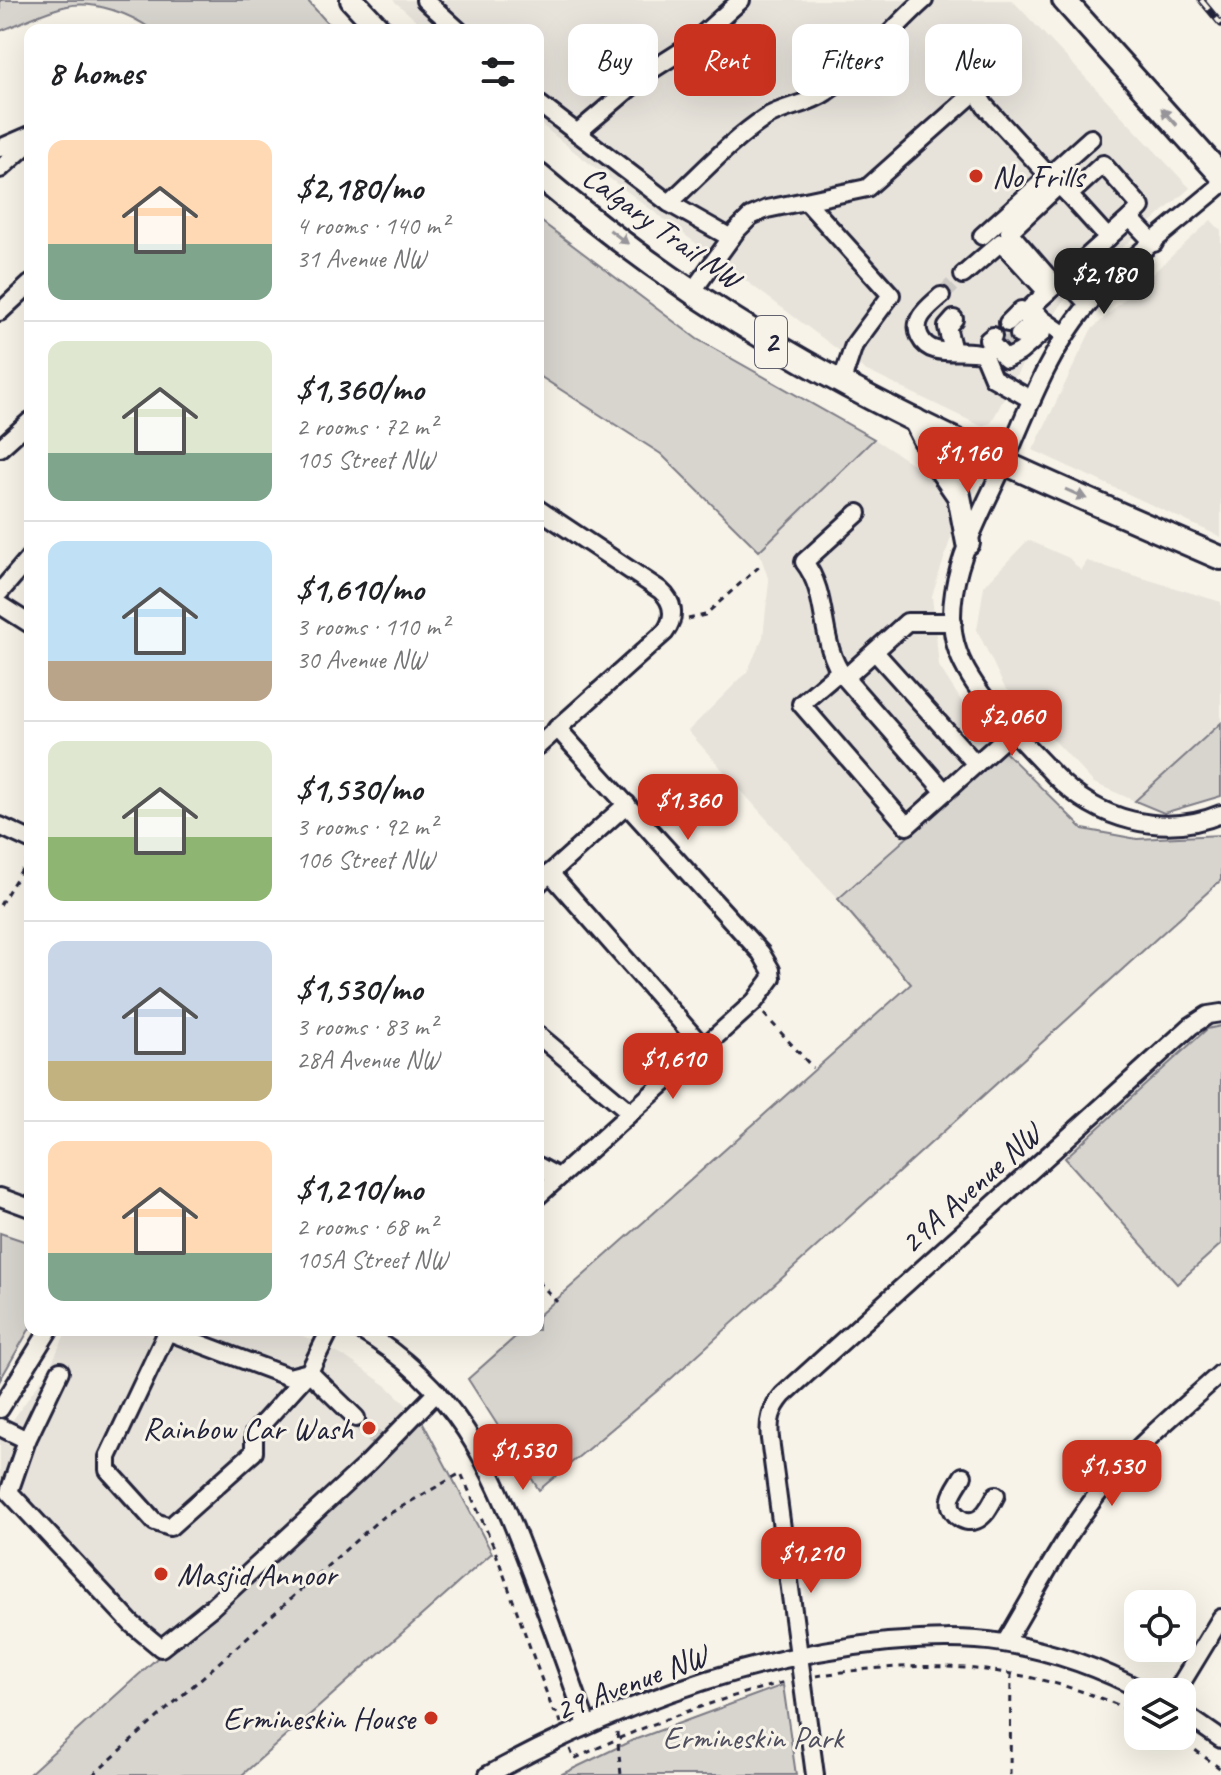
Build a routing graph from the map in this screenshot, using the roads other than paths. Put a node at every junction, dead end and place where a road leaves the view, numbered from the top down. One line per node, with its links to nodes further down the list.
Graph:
1 (352, 0): 6 (highway)
2 (425, 0): 7 (street)
3 (741, 0): 11 (street)
4 (924, 0): 23 (street)
5 (1064, 0): 17 (highway, one-way to 5)
6 (374, 24)
7 (451, 24)
8 (970, 96): 22 (street)
9 (979, 96): 18 (street)
10 (544, 107): 11 (street)
11 (578, 132): 23 (street)
12 (24, 138): 15 (street)
13 (1091, 138): 18 (street)
14 (24, 147): 16 (street)
15 (0, 148)
16 (0, 169)
17 (1221, 175)
18 (1049, 176): 25 (street)
19 (544, 180): 32 (highway, Calgary Trail NW / 2, one-way to 32)
20 (1221, 185): 28 (street)
21 (1069, 195): 24 (street); 27 (street); 30 (street)
22 (806, 201): 26 (street); 42 (street)
23 (669, 203): 26 (street)
24 (1130, 218): 27 (street); 28 (street)
25 (982, 236)
26 (731, 238): 32 (street)
27 (1108, 238): 30 (street)
28 (1154, 243): 34 (street)
29 (963, 275): 30 (street)
30 (1055, 285): 34 (street); 37 (street)
31 (24, 290): 35 (street)
32 (692, 292): 42 (highway, Calgary Trail NW / 2)
33 (941, 296): 41 (street)
34 (1088, 304): 39 (street)
35 (0, 312)
36 (954, 319): 41 (street)
37 (1036, 319): 38 (street); 39 (street); 40 (street)
38 (1013, 329)
39 (1065, 335): 43 (street)
40 (996, 350): 41 (street); 43 (street)
41 (953, 351)
42 (842, 381): 44 (highway, Calgary Trail NW / 2)
43 (1032, 400): 47 (street)
44 (915, 420): 47 (highway, Calgary Trail NW / 2); 50 (highway)
45 (24, 426): 46 (street)
46 (0, 448)
47 (1005, 462): 50 (street); 51 (highway, Calgary Trail NW / 2, one-way to 51)
48 (544, 513): 59 (street)
49 (858, 513): 58 (street)
50 (968, 543): 56 (street)
51 (1221, 558)
52 (24, 564): 53 (street)
53 (0, 592)
54 (0, 605): 55 (street)
55 (24, 620)
56 (953, 622): 57 (street); 60 (street)
57 (875, 652): 58 (street); 62 (street)
58 (842, 675): 63 (street); 63 (street)
59 (557, 728): 61 (street); 64 (street)
60 (1014, 730): 62 (street); 65 (street)
61 (544, 740)
62 (976, 764): 63 (street)
63 (945, 792)
64 (627, 804): 68 (street); 71 (street)
65 (1221, 814)
66 (0, 826): 67 (street)
67 (24, 837)
68 (544, 879): 71 (street)
69 (1219, 1013): 95 (street, 29A Avenue NW)
70 (544, 1040): 72 (street)
71 (703, 1047): 72 (street)
72 (630, 1112): 74 (street)
73 (544, 1169): 74 (street)
74 (558, 1177): 75 (street)
75 (544, 1190)
76 (0, 1197): 77 (street)
77 (24, 1206)
78 (45, 1336): 87 (street)
79 (164, 1336): 84 (street)
80 (183, 1336): 84 (street)
81 (327, 1336): 84 (street)
82 (368, 1336): 86 (street)
83 (60, 1371): 90 (street)
84 (309, 1372): 88 (street)
85 (1221, 1373): 94 (street)
86 (437, 1392): 90 (street); 99 (street)
87 (0, 1409)
88 (356, 1418)
89 (0, 1427): 90 (street)
90 (27, 1440)
91 (963, 1476): 92 (street)
92 (996, 1495)
93 (1221, 1618): 96 (street)
94 (1005, 1643): 95 (street, 29 Avenue NW); 97 (street, 29 Avenue NW)
95 (799, 1656): 99 (street, 29 Avenue NW); 102 (street)
96 (1185, 1678)
97 (1124, 1683)
98 (1196, 1722): 100 (street)
99 (587, 1725): 101 (street, 29 Avenue NW)
100 (1221, 1739)
101 (488, 1775)
102 (815, 1775)

